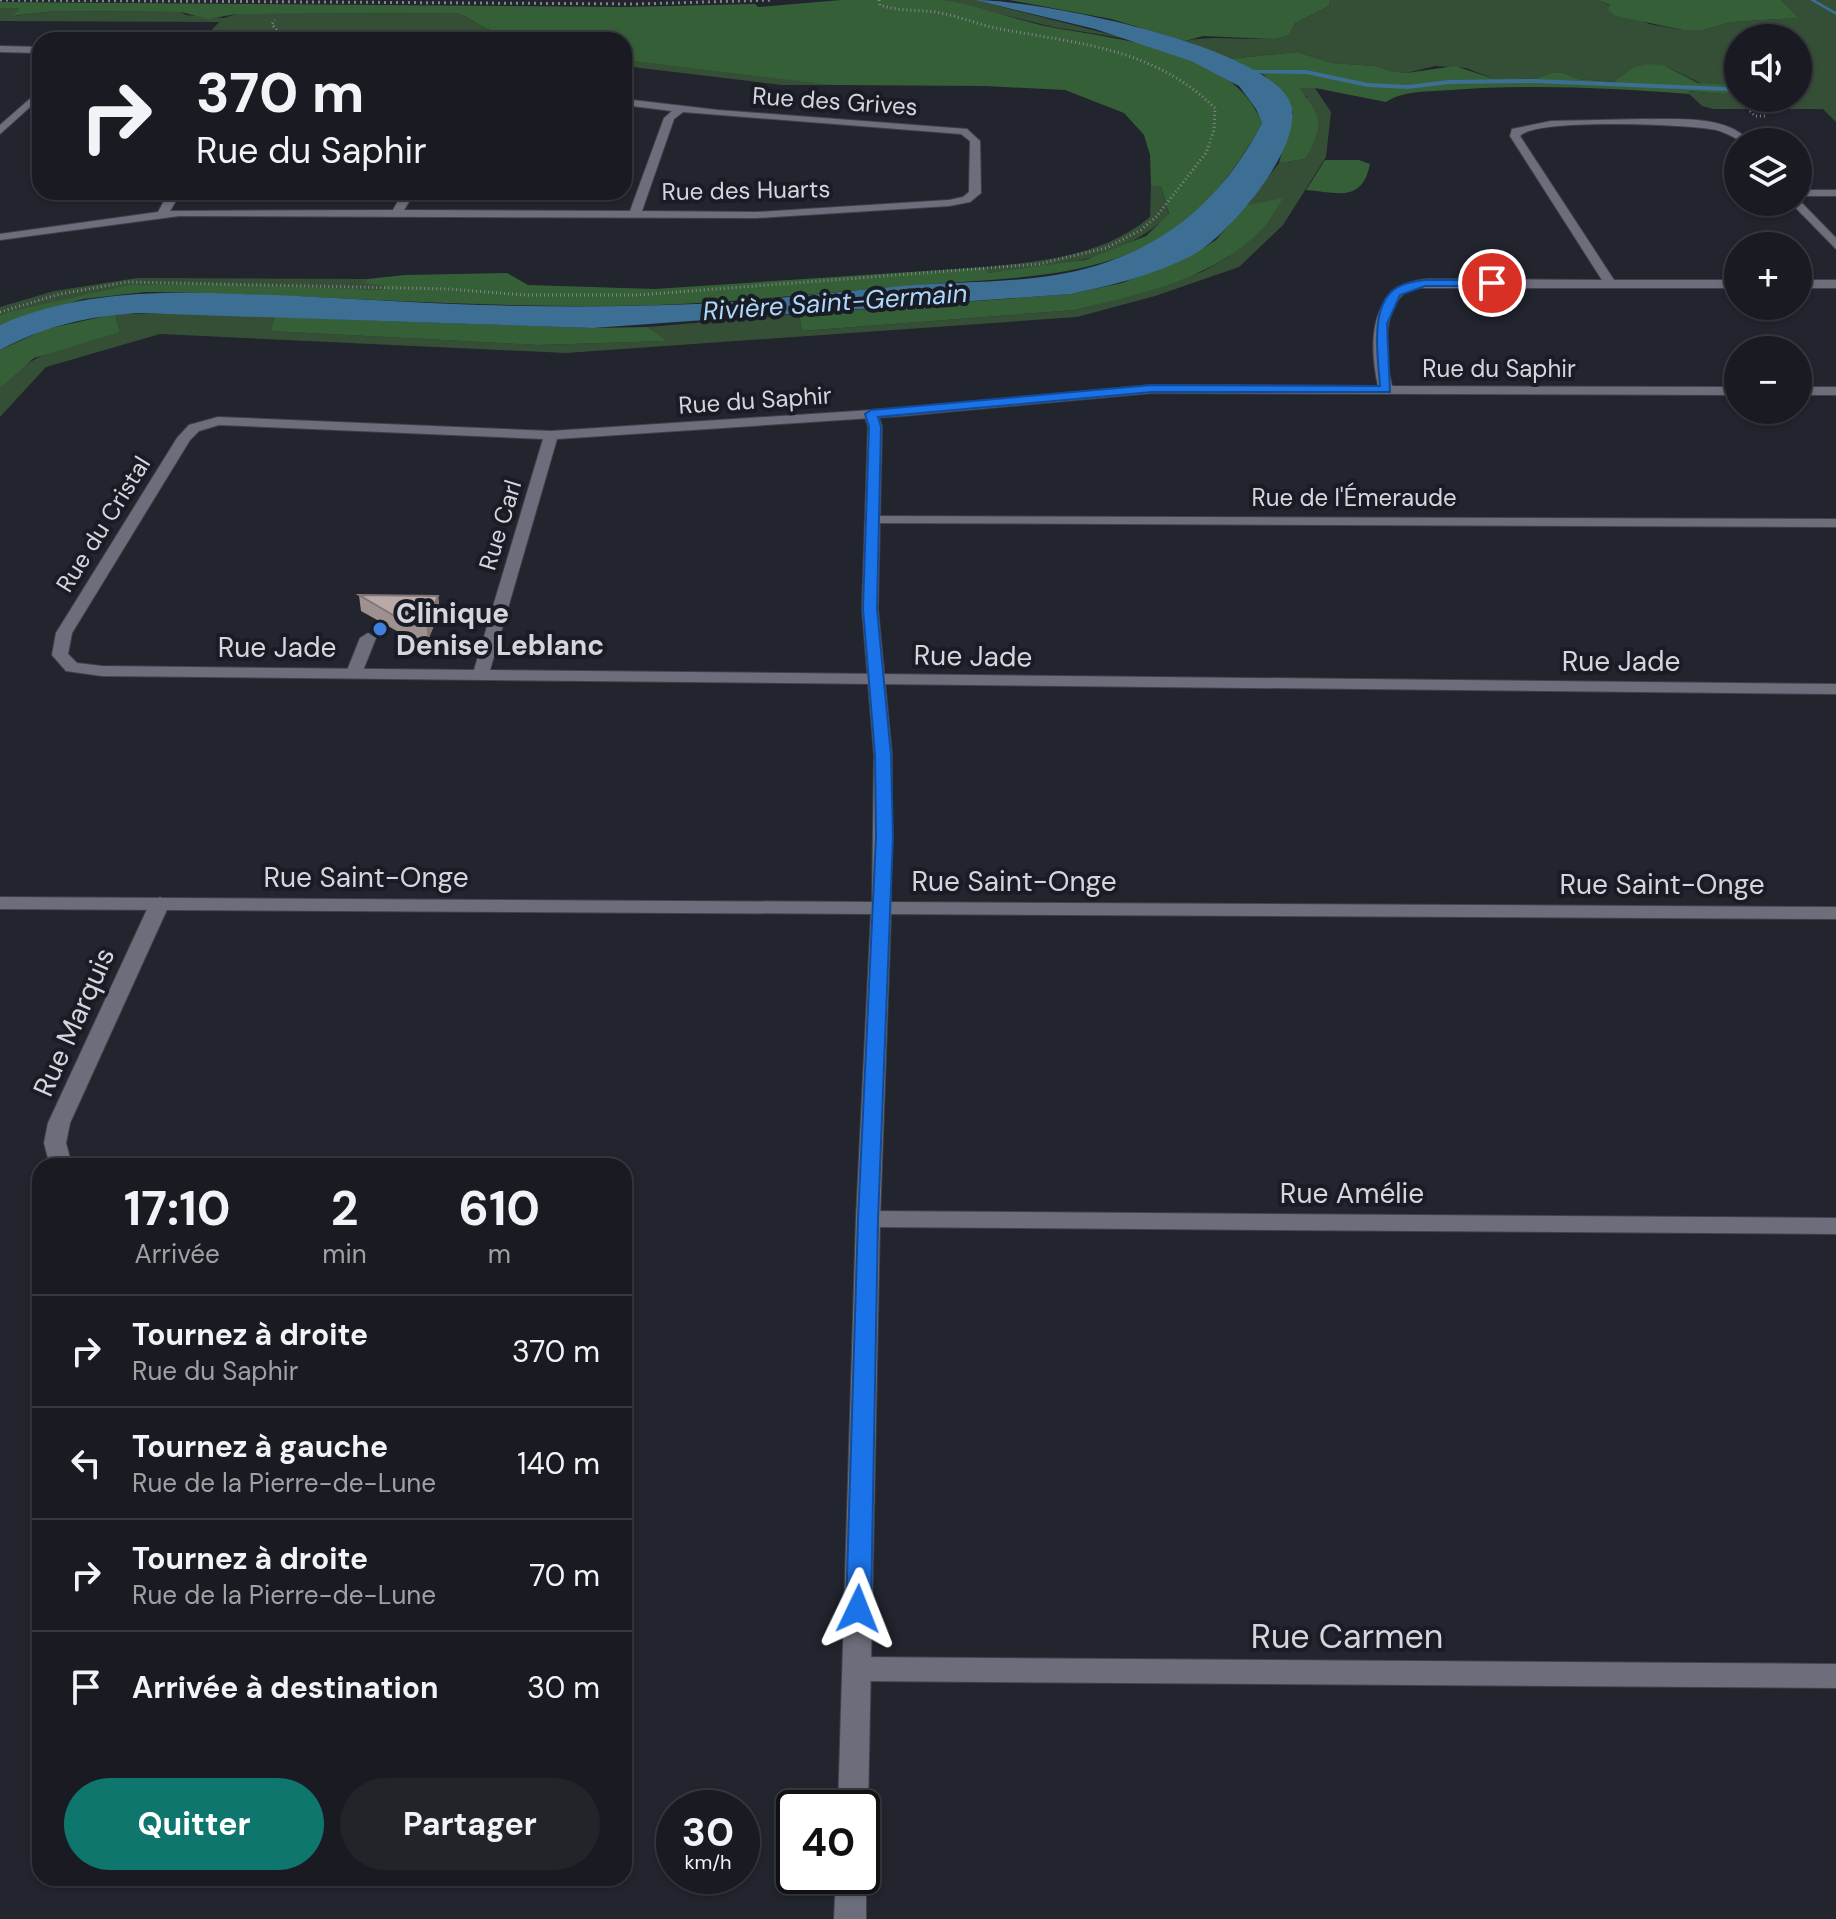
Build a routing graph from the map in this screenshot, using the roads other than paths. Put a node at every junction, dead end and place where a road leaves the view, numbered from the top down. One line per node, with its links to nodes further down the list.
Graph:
1 (0, 49): 2 (street)
2 (32, 50)
3 (32, 101): 7 (street)
4 (632, 103): 5 (street, Rue des Grives)
5 (681, 109): 14 (street, Rue des Grives); 17 (street)
6 (0, 112): 7 (street)
7 (20, 112): 9 (street)
8 (1724, 129): 21 (street)
9 (0, 131)
10 (1812, 193): 11 (street)
11 (1836, 193)
12 (170, 200): 15 (street)
13 (404, 200): 16 (street)
14 (966, 200): 17 (street, Rue des Huarts)
15 (163, 213): 16 (street, Rue des Huarts); 19 (street, Rue des Huarts)
16 (397, 213): 17 (street, Rue des Huarts)
17 (635, 214)
18 (1809, 216): 20 (street)
19 (0, 237)
20 (1836, 245)
21 (1611, 284): 22 (street); 25 (street)
22 (1724, 284)
23 (1812, 284): 24 (street)
24 (1836, 284)
25 (1386, 390): 26 (street, Rue du Saphir); 29 (street, Rue du Saphir)
26 (1724, 391)
27 (1812, 391): 28 (street)
28 (1836, 391)
29 (871, 414): 31 (street, Rue du Saphir); 32 (street)
30 (207, 423): 31 (street, Rue du Saphir); 35 (street, Rue du Cristal)
31 (551, 435): 37 (street, Rue Carl)
32 (873, 520): 33 (street, Rue de l'Émeraude); 38 (street)
33 (1836, 523)
34 (368, 638): 36 (street)
35 (63, 661): 36 (street, Rue Jade)
36 (354, 673): 37 (street, Rue Jade)
37 (481, 674): 38 (street, Rue Jade)
38 (877, 680): 39 (street, Rue Jade); 42 (street)
39 (1836, 689)
40 (0, 903): 41 (street, Rue Saint-Onge)
41 (160, 903): 42 (street, Rue Saint-Onge); 44 (street, Rue Marquis)
42 (881, 908): 43 (street, Rue Saint-Onge); 45 (street)
43 (1836, 913)
44 (59, 1158)
45 (868, 1219): 46 (street, Rue Amélie); 47 (street)
46 (1836, 1226)
47 (857, 1669): 48 (street, Rue Carmen); 49 (street)
48 (1836, 1676)
49 (854, 1790)
50 (851, 1894): 51 (street)
51 (850, 1919)

